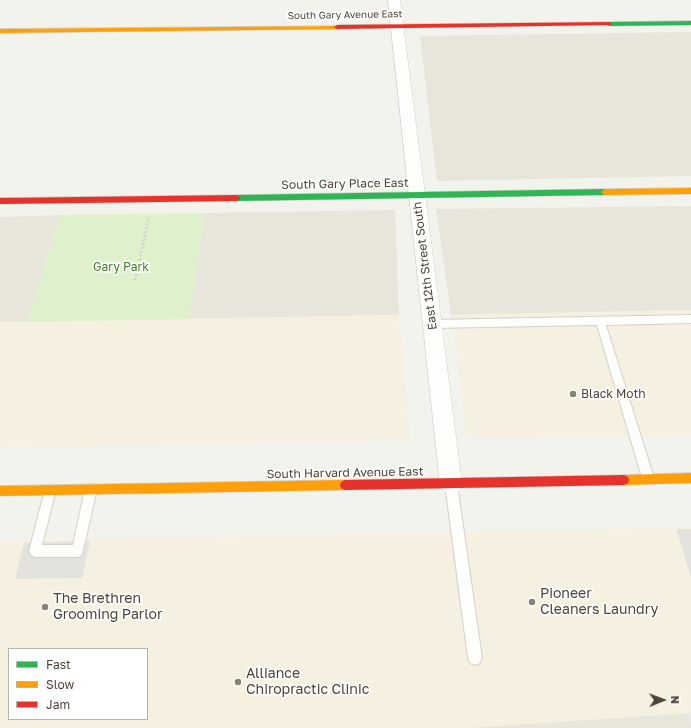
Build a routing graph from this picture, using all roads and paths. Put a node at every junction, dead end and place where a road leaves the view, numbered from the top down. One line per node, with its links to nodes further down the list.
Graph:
1 (394, 0): 3 (street, East 12th Street South)
2 (691, 22): 3 (street, South Gary Avenue East)
3 (397, 25): 4 (street, South Gary Avenue East); 6 (street, East 12th Street South)
4 (0, 31)
5 (691, 191): 6 (street, South Gary Place East)
6 (417, 194): 7 (street, South Gary Place East); 12 (street, East 12th Street South)
7 (0, 200)
8 (150, 211): 9 (path)
9 (135, 280)
10 (691, 319): 11 (lane)
11 (600, 320): 12 (lane); 13 (lane)
12 (432, 324): 15 (street, East 12th Street South)
13 (648, 478): 14 (street, South Harvard Avenue East); 15 (street, South Harvard Avenue East)
14 (691, 478)
15 (451, 484): 16 (street, South Harvard Avenue East); 19 (lane)
16 (91, 489): 17 (street, South Harvard Avenue East); 17 (lane)
17 (50, 490): 18 (street, South Harvard Avenue East)
18 (0, 491)
19 (475, 658)

